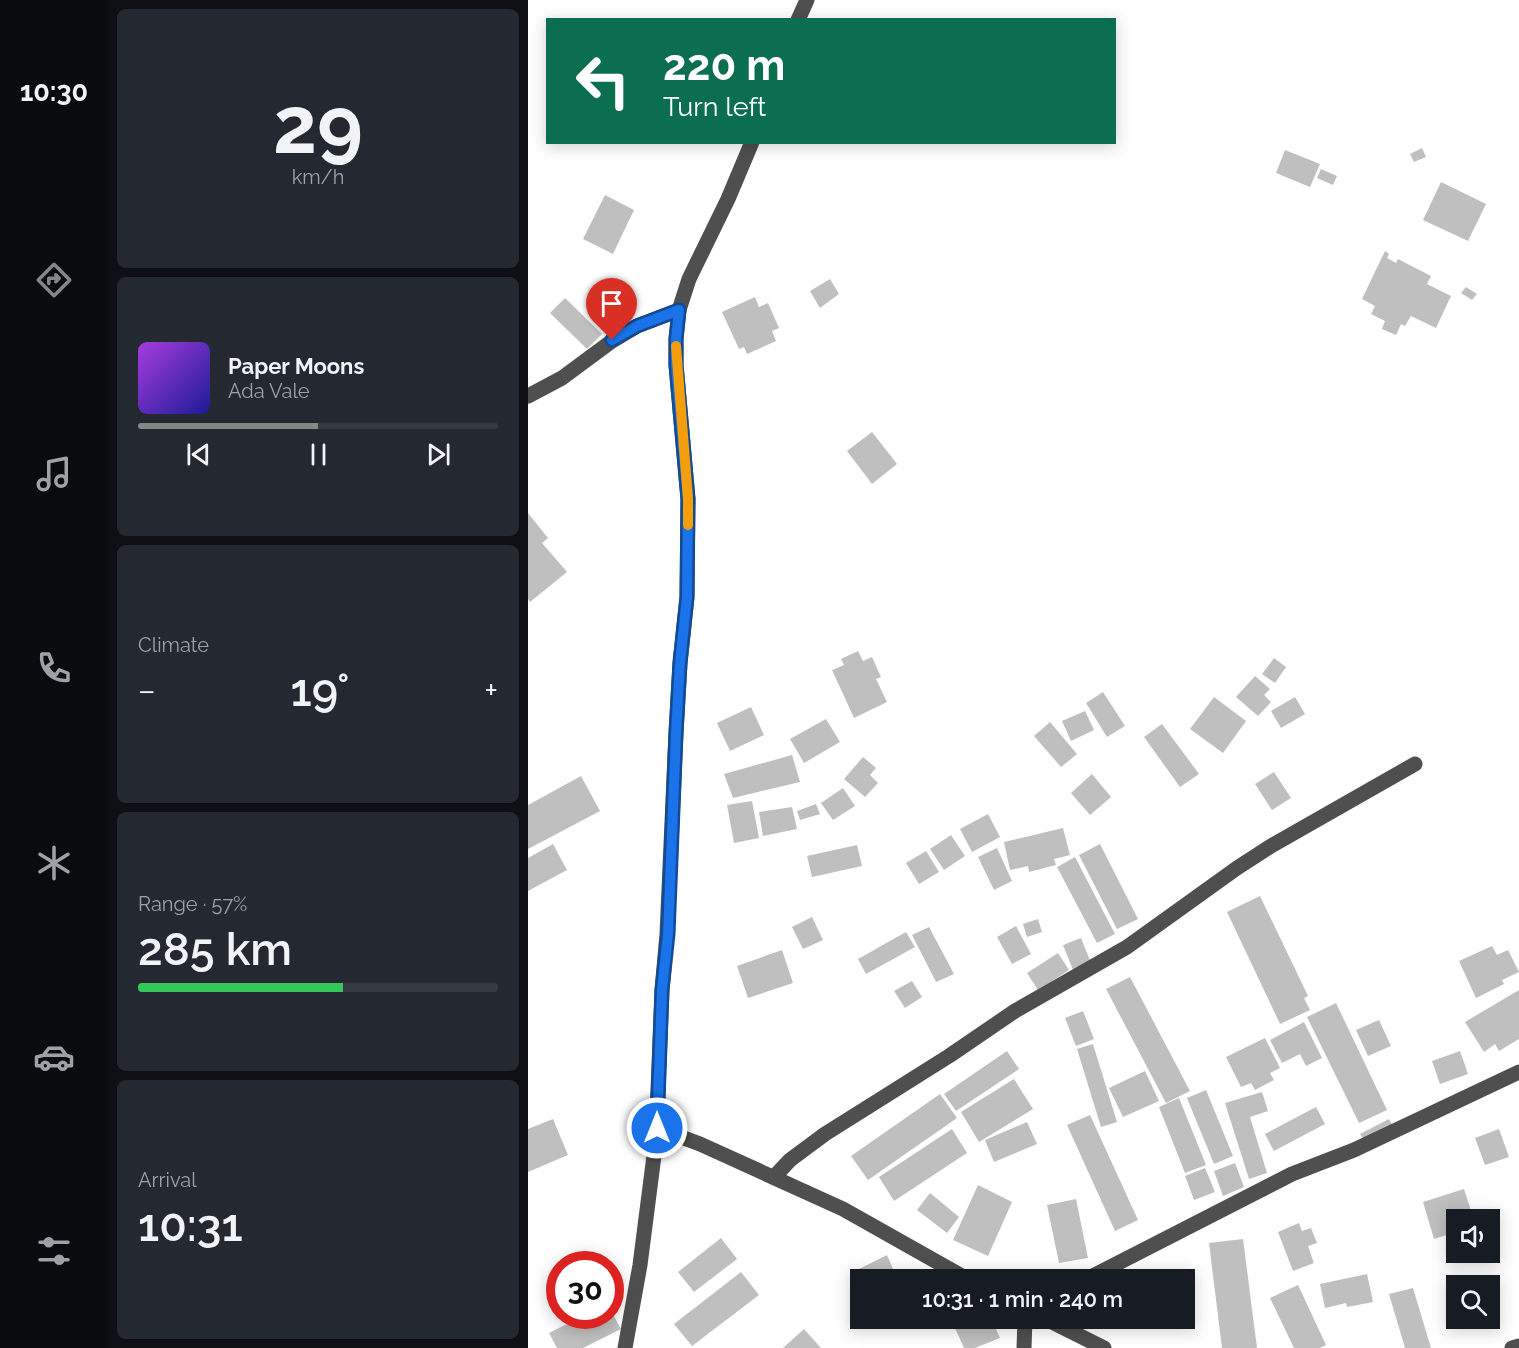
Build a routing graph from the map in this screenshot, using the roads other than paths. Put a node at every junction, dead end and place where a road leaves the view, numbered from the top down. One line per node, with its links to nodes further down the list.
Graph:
1 (807, 0): 2 (street)
2 (799, 18)
3 (751, 144): 4 (street)
4 (679, 310): 5 (street); 8 (street)
5 (528, 396)
6 (1415, 764): 9 (street)
7 (1519, 1072): 11 (street)
8 (657, 1128): 9 (street); 15 (street)
9 (774, 1177): 10 (street)
10 (949, 1269)
11 (1106, 1269)
12 (1025, 1329): 16 (street)
13 (1066, 1329): 17 (street)
14 (1519, 1346): 18 (street)
15 (625, 1348)
16 (1024, 1348)
17 (1104, 1348)
18 (1512, 1348)

